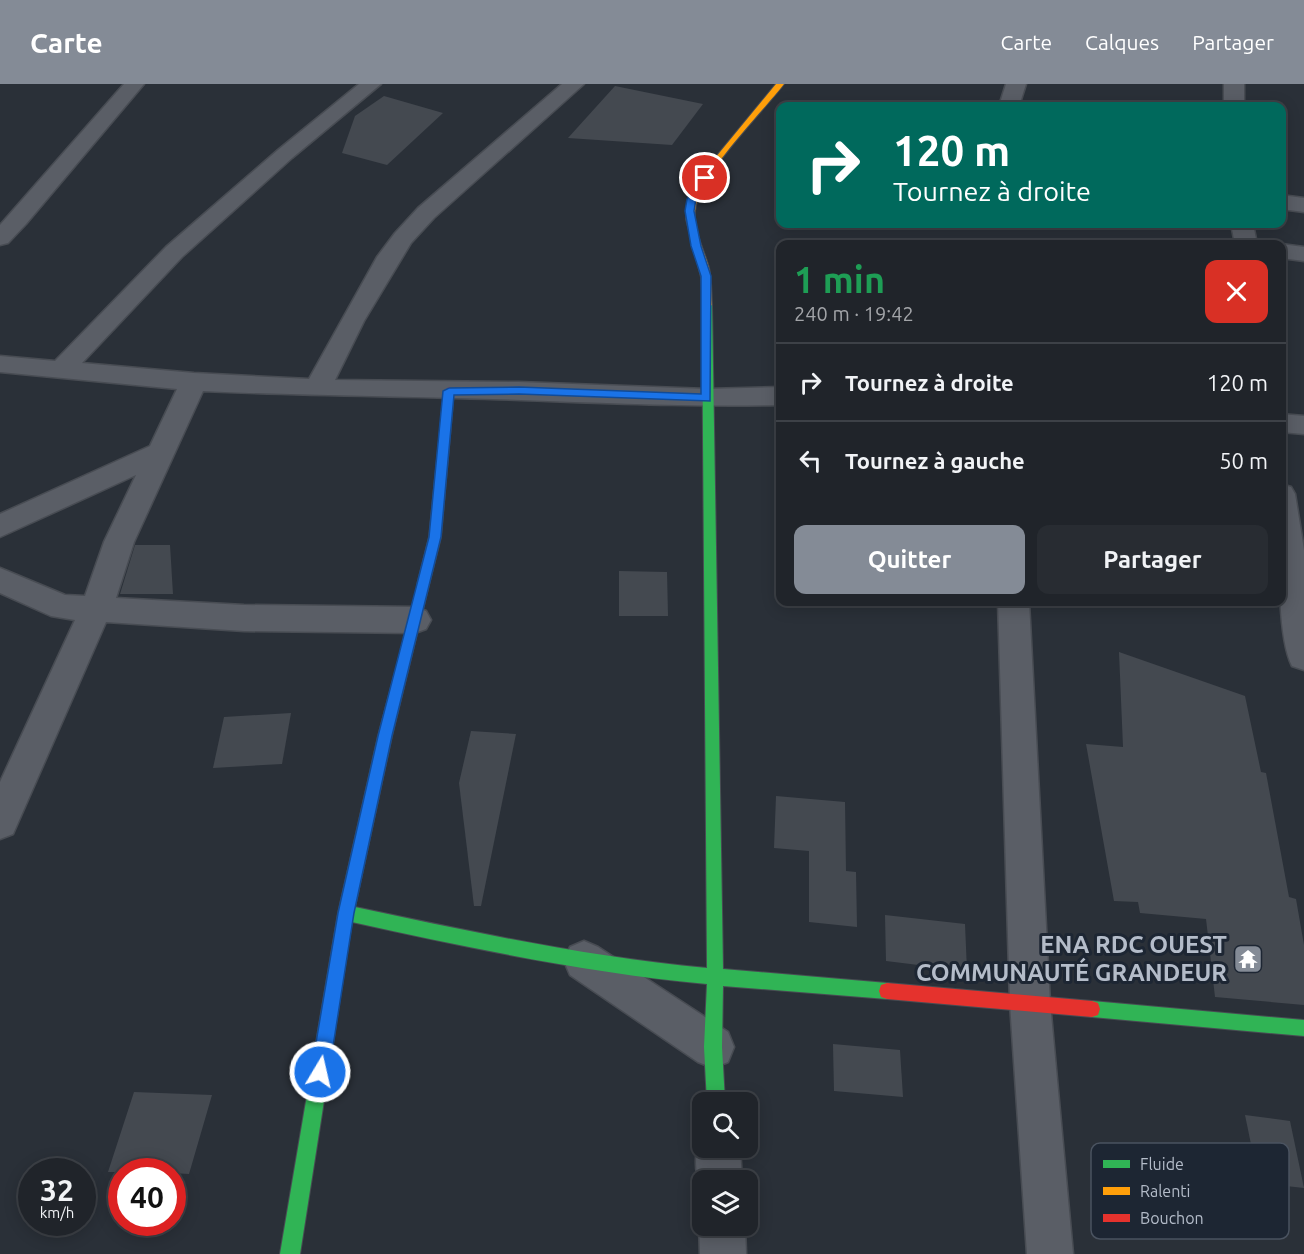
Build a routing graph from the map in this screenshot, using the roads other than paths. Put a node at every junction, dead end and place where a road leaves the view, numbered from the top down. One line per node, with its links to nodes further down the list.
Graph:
1 (134, 84): 11 (street)
2 (371, 84): 15 (street)
3 (574, 84): 17 (street)
4 (780, 84): 20 (street)
5 (1016, 84): 7 (street)
6 (1234, 84): 8 (street)
7 (1010, 102)
8 (1234, 102)
9 (1286, 203): 10 (street)
10 (1304, 205)
11 (0, 238)
12 (1286, 252): 13 (street)
13 (1304, 254)
14 (0, 364): 15 (street)
15 (62, 369): 16 (street)
16 (194, 382): 17 (street); 23 (street)
17 (317, 388): 18 (street)
18 (449, 391): 20 (street); 29 (street)
19 (776, 396): 20 (street)
20 (706, 398): 34 (street)
21 (1286, 423): 22 (street)
22 (1304, 425)
23 (159, 453): 24 (street); 28 (street)
24 (0, 526)
25 (1286, 529): 30 (street)
26 (0, 580): 28 (street)
27 (1013, 606): 35 (street)
28 (96, 610): 29 (street); 31 (street)
29 (415, 621): 32 (street)
30 (1304, 657)
31 (0, 822)
32 (346, 913): 33 (street); 40 (street)
33 (584, 962): 34 (street); 37 (street)
34 (715, 976): 35 (street); 37 (street)
35 (1030, 1003): 36 (street); 42 (street)
36 (1304, 1028)
37 (713, 1047): 38 (street)
38 (715, 1092)
39 (722, 1236): 41 (street)
40 (290, 1254)
41 (723, 1254)
42 (1050, 1254)

